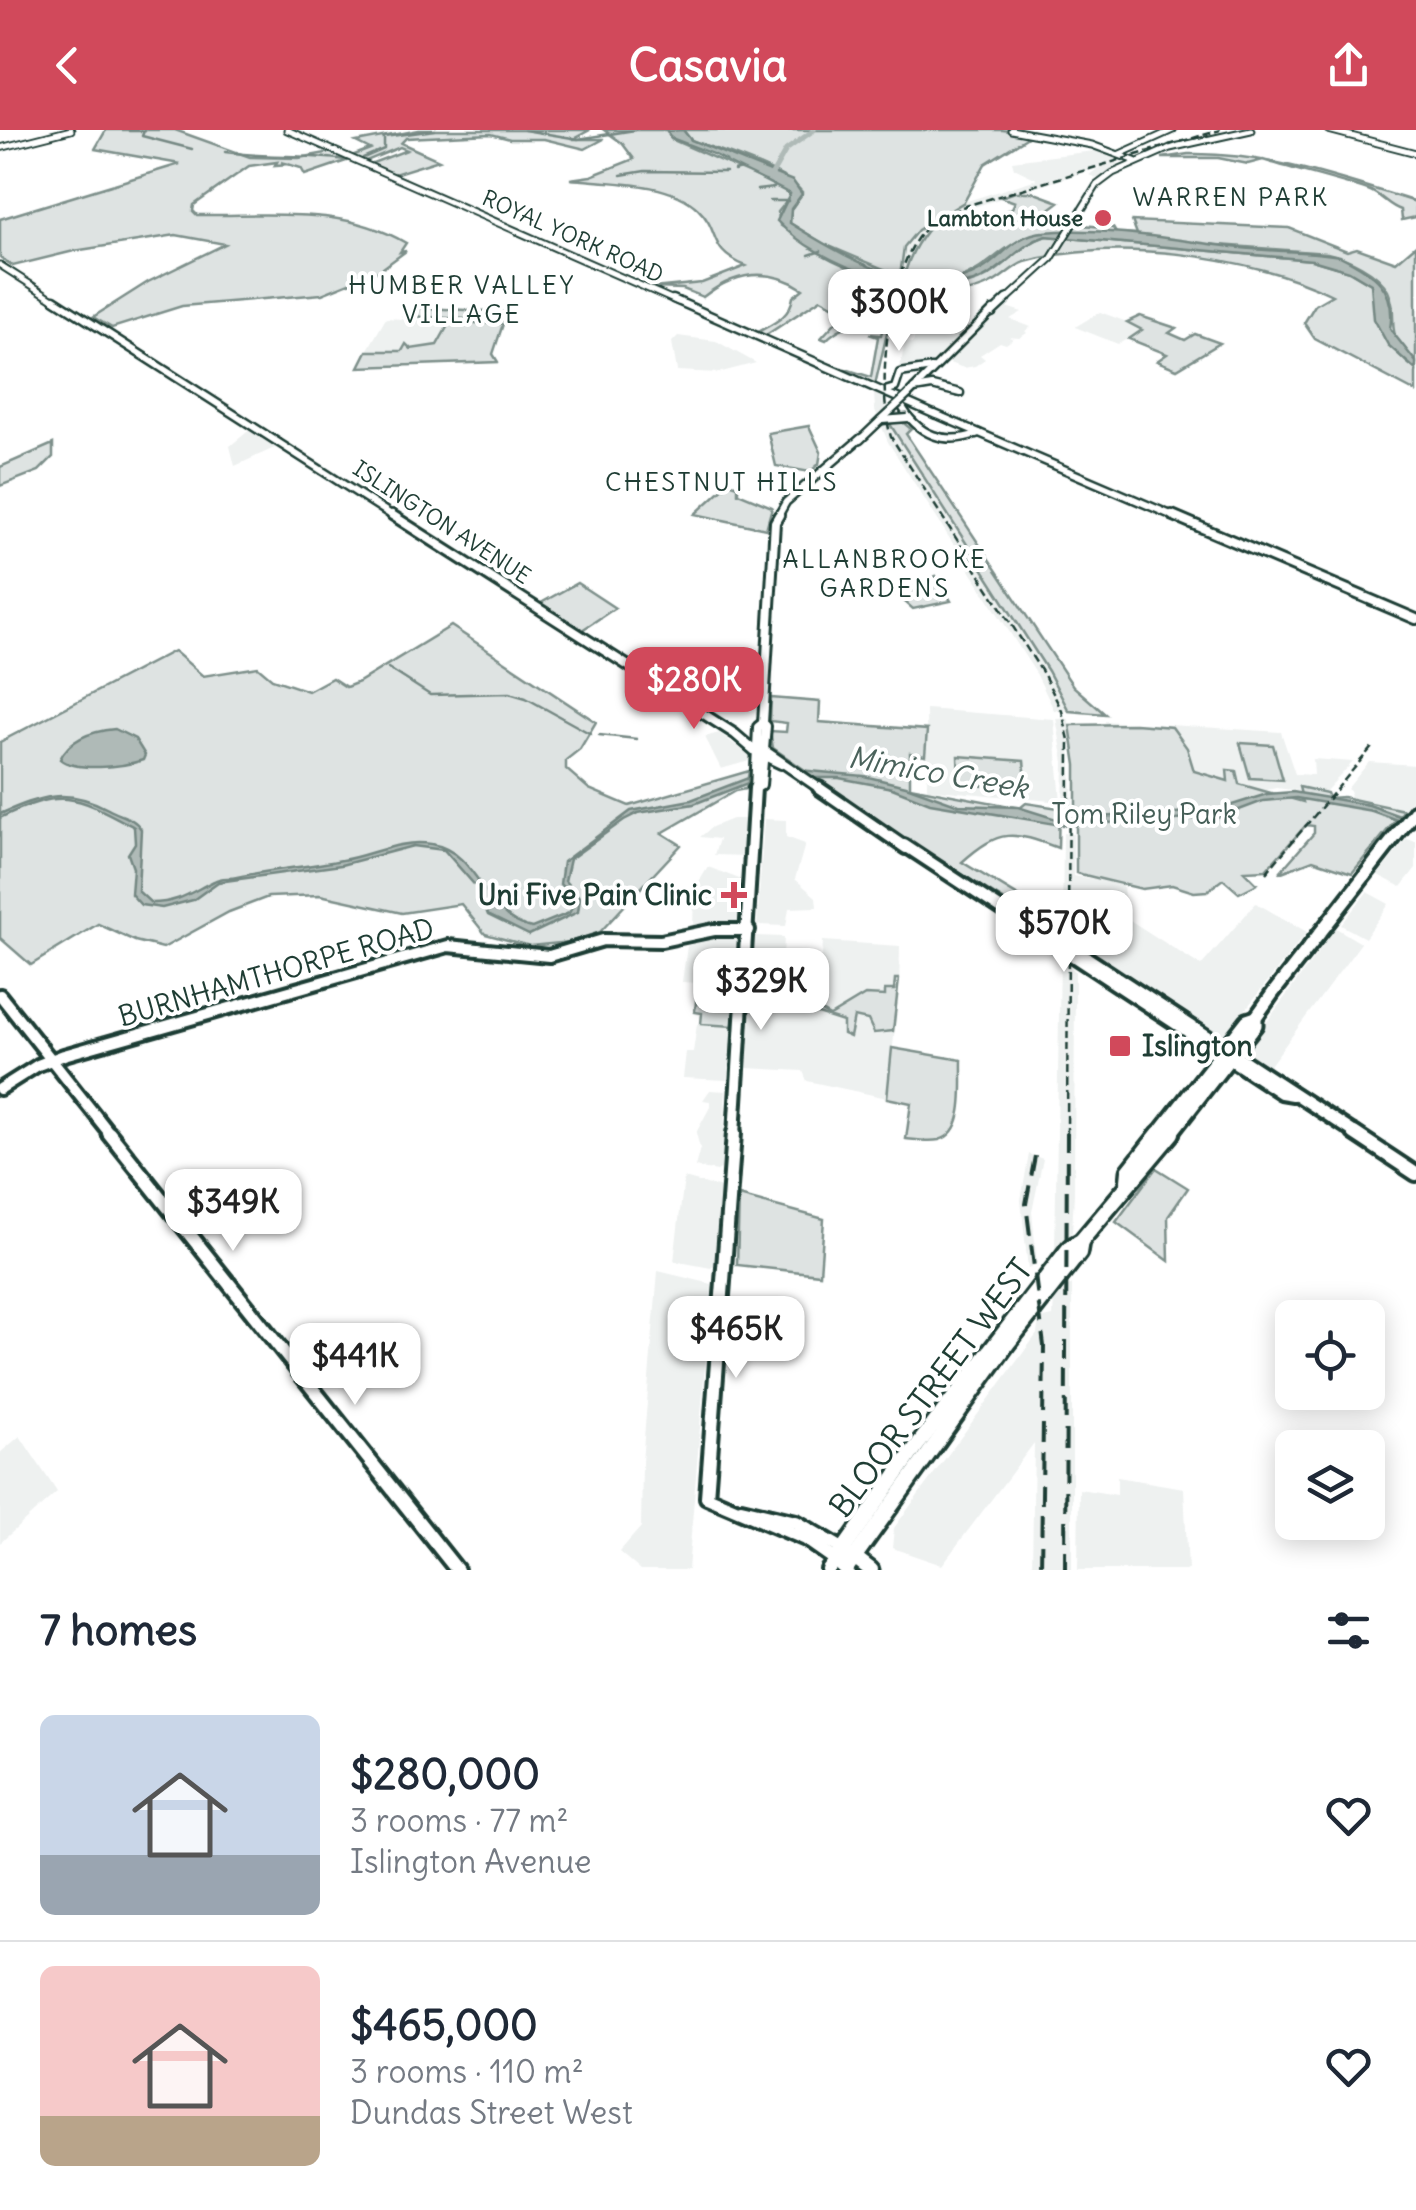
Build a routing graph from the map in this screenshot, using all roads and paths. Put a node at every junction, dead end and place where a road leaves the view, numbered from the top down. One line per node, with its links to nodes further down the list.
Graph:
1 (71, 130): 7 (main road)
2 (287, 130): 15 (main road, ROYAL YORK ROAD)
3 (1011, 130): 9 (main road)
4 (1174, 130): 9 (main road)
5 (1251, 130): 10 (main road)
6 (1328, 130): 8 (main road)
7 (0, 148)
8 (1416, 153)
9 (1120, 154): 10 (main road)
10 (1130, 161): 12 (main road)
11 (0, 265): 29 (main road, ISLINGTON AVENUE)
12 (1004, 303): 13 (main road)
13 (992, 312): 14 (main road)
14 (934, 367): 16 (main road); 19 (main road)
15 (846, 375): 19 (main road); 22 (main road)
16 (927, 375): 17 (main road); 18 (main road)
17 (921, 382): 20 (main road); 20 (main road)
18 (942, 388): 20 (main road); 21 (main road)
19 (882, 390): 20 (main road)
20 (905, 397): 22 (main road); 23 (main road, bridge); 24 (main road, bridge)
21 (948, 400)
22 (936, 414): 25 (main road)
23 (910, 419): 24 (main road, bridge); 25 (main road)
24 (877, 424): 27 (main road)
25 (970, 431): 26 (main road)
26 (1416, 618)
27 (762, 723): 28 (main road); 30 (main road)
28 (758, 734): 29 (main road); 30 (main road)
29 (738, 735): 30 (main road, ISLINGTON AVENUE)
30 (760, 751): 31 (main road, ISLINGTON AVENUE); 32 (main road); 33 (main road)
31 (784, 766): 32 (main road); 37 (main road, ISLINGTON AVENUE)
32 (762, 774): 33 (main road)
33 (756, 788): 35 (main road)
34 (1415, 812): 37 (main road, BLOOR STREET WEST)
35 (749, 930): 38 (main road, BURNHAMTHORPE ROAD); 41 (main road)
36 (0, 995): 38 (main road)
37 (1227, 1053): 40 (main road, ISLINGTON AVENUE); 41 (main road, BLOOR STREET WEST)
38 (51, 1059): 39 (main road, BURNHAMTHORPE ROAD); 42 (main road)
39 (0, 1089)
40 (1416, 1174)
41 (843, 1564): 43 (main road)
42 (457, 1570)
43 (871, 1570)

